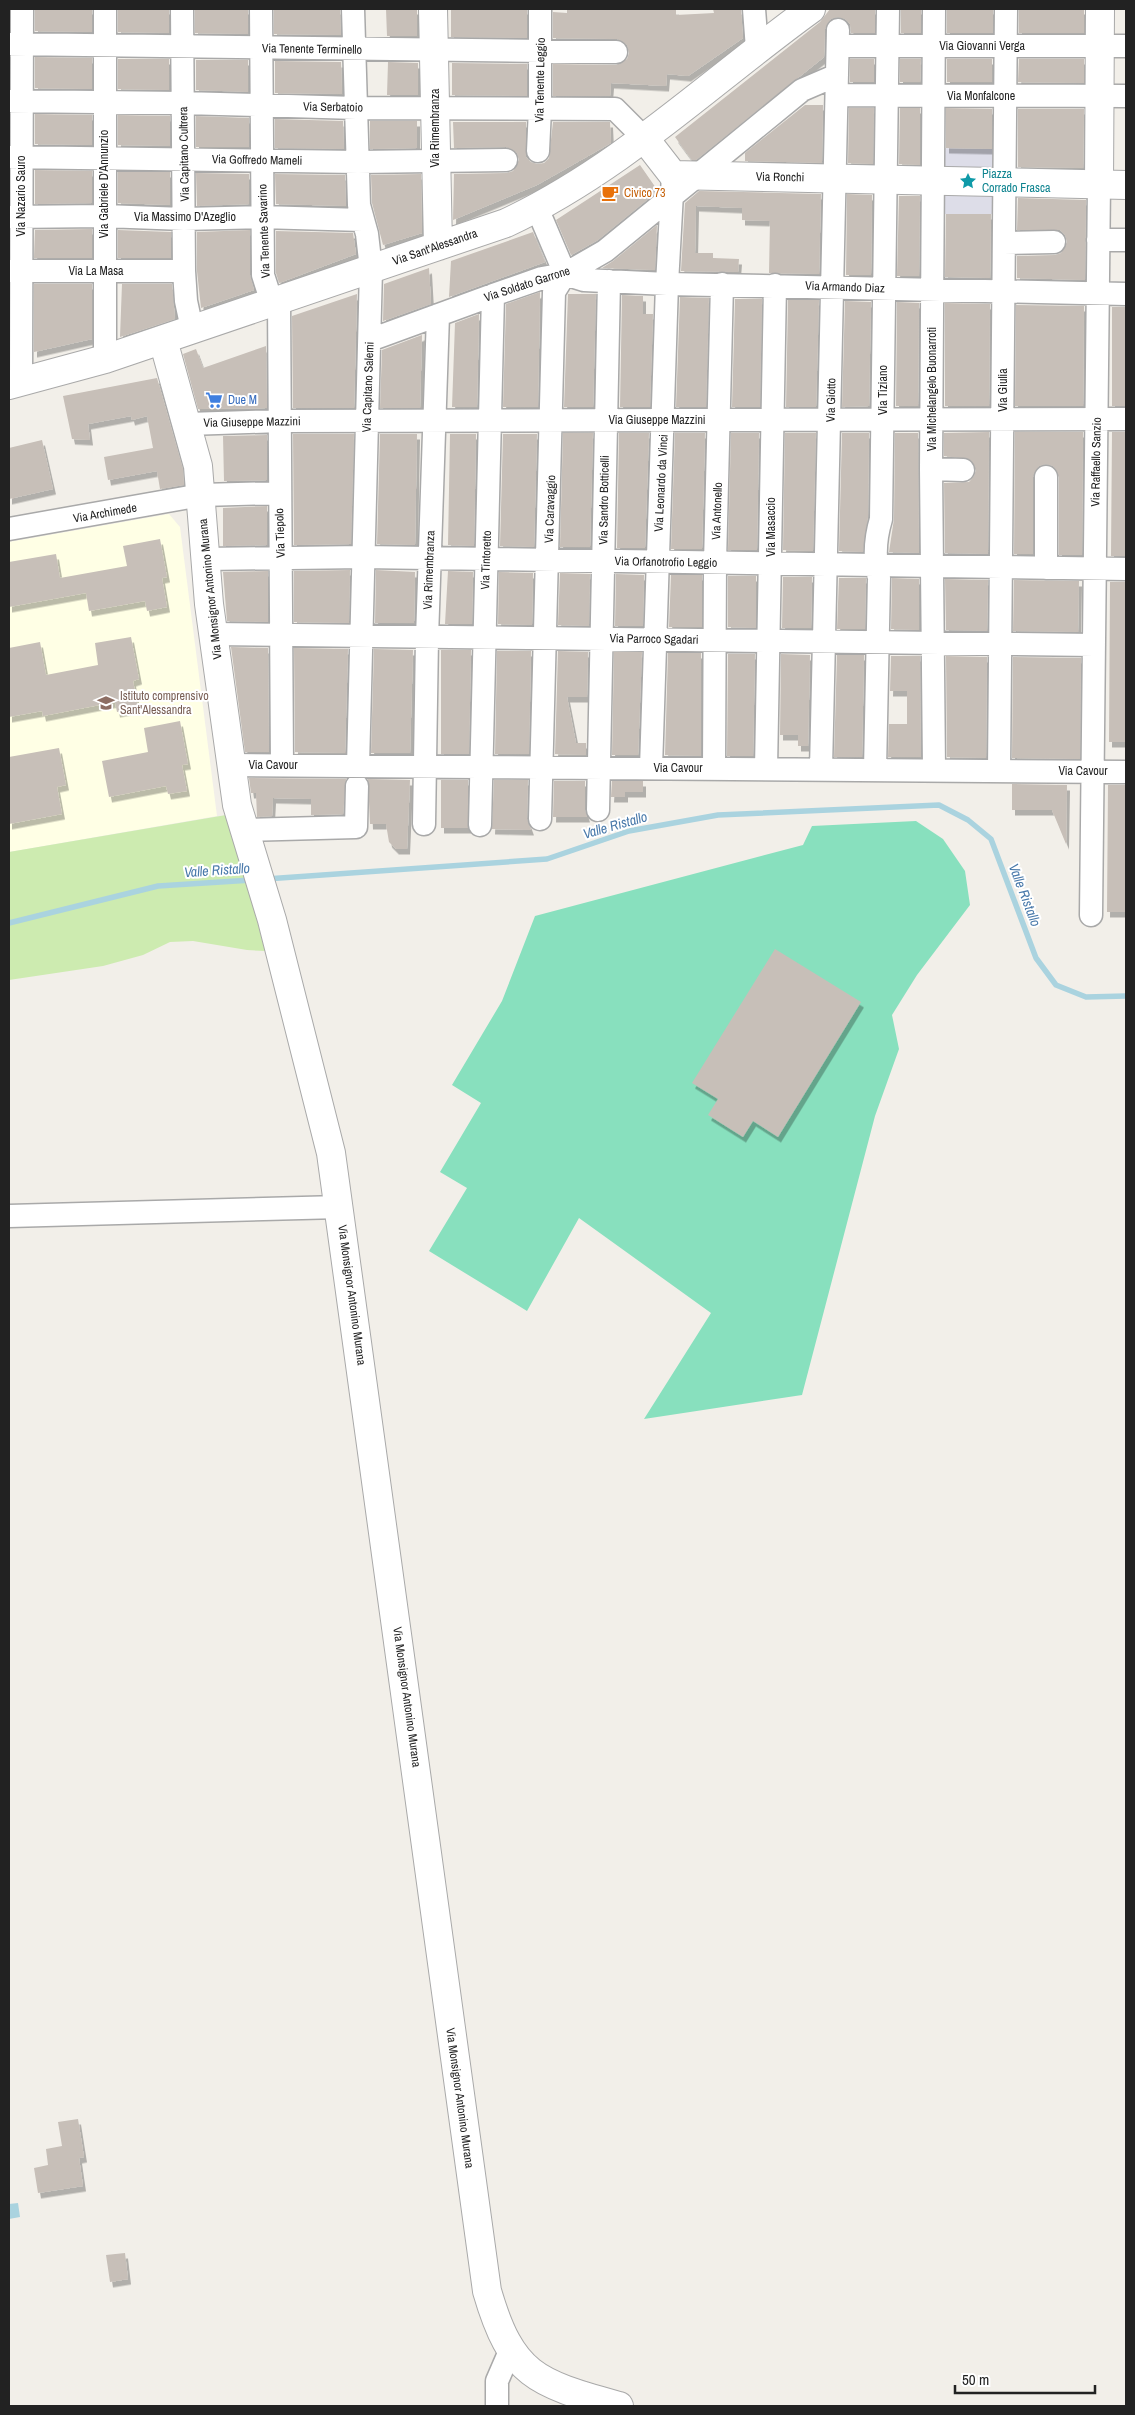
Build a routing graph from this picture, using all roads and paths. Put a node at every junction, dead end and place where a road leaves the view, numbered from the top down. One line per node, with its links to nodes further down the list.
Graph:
1 (22, 9): 15 (street, Via Nazario Sauro)
2 (104, 9): 17 (street, Via Gabriele D'Annunzio)
3 (182, 9): 21 (street, Via Capitano Cultrera)
4 (261, 9): 22 (street, Via Tenente Savarino)
5 (354, 9): 23 (street, Via Capitano Salemi)
6 (433, 9): 25 (street, Via Rimembranza)
7 (540, 9): 26 (street, Via Tenente Leggio)
8 (754, 9): 24 (street)
9 (888, 9): 16 (street, Via Tiziano)
10 (934, 9): 18 (street, Via Michelangelo Buonarroti)
11 (1006, 9): 19 (street, Via Giulia)
12 (1100, 9): 20 (street, Via Raffaello Sanzio)
13 (804, 11): 24 (street, Via Sant'Alessandra)
14 (838, 38): 16 (street, Via Giovanni Verga); 28 (street, Via Giotto)
15 (15, 45): 17 (street, Via Tenente Terminello); 33 (street, Via Nazario Sauro)
16 (887, 45): 18 (street, Via Giovanni Verga); 29 (street, Via Tiziano)
17 (104, 46): 21 (street, Via Tenente Terminello); 34 (street, Via Gabriele D'Annunzio)
18 (934, 46): 19 (street, Via Giovanni Verga); 30 (street, Via Michelangelo Buonarroti)
19 (1006, 46): 20 (street, Via Giovanni Verga); 31 (street, Via Giulia)
20 (1113, 46): 32 (street, Via Raffaello Sanzio)
21 (182, 47): 22 (street, Via Tenente Terminello); 35 (street, Via Capitano Cultrera)
22 (261, 48): 23 (street, Via Tenente Terminello); 36 (street, Via Tenente Savarino)
23 (354, 49): 25 (street, Via Tenente Terminello); 38 (street, Via Capitano Salemi)
24 (756, 49): 40 (street, Via Sant'Alessandra)
25 (434, 51): 26 (street, Via Tenente Terminello); 37 (street, Via Rimembranza)
26 (541, 52): 27 (street, Via Tenente Terminello); 39 (street, Via Tenente Leggio)
27 (616, 52)
28 (837, 85): 29 (street, Via Monfalcone); 49 (street, Via Giotto); 53 (street, Via Soldato Garrone)
29 (887, 95): 30 (street, Via Monfalcone); 50 (street, Via Tiziano)
30 (933, 96): 31 (street, Via Monfalcone); 51 (street, Via Michelangelo Buonarroti)
31 (1005, 96): 32 (street, Via Monfalcone); 52 (street, Via Giulia)
32 (1113, 96): 54 (street, Via Raffaello Sanzio)
33 (15, 101): 34 (street, Via Serbatoio); 42 (street, Via Nazario Sauro)
34 (104, 102): 35 (street, Via Serbatoio); 43 (street, Via Gabriele D'Annunzio)
35 (183, 102): 36 (street, Via Serbatoio); 44 (street, Via Capitano Cultrera)
36 (262, 107): 38 (street, Via Serbatoio); 45 (street, Via Tenente Savarino)
37 (436, 107): 38 (street, Via Serbatoio); 39 (street, Via Serbatoio); 46 (street, Via Rimembranza)
38 (356, 108): 48 (street, Via Capitano Salemi)
39 (540, 109): 40 (street, Via Serbatoio); 41 (street, Via Tenente Leggio)
40 (645, 139): 53 (street); 56 (street, Via Sant'Alessandra)
41 (538, 152)
42 (15, 157): 43 (street, Via Goffredo Mameli); 58 (street, Via Nazario Sauro)
43 (105, 158): 44 (street, Via Goffredo Mameli); 57 (street, Via Gabriele D'Annunzio)
44 (183, 158): 45 (street, Via Goffredo Mameli); 60 (street, Via Capitano Cultrera)
45 (262, 160): 48 (street, Via Goffredo Mameli); 59 (street, Via Tenente Savarino)
46 (435, 160): 47 (street, Via Goffredo Mameli); 48 (street, Via Goffredo Mameli); 66 (street, Via Rimembranza)
47 (506, 160)
48 (358, 162): 61 (street, Via Capitano Salemi)
49 (835, 178): 50 (street, Via Ronchi); 53 (street, Via Ronchi); 76 (street, Via Giotto)
50 (887, 179): 51 (street, Via Ronchi); 77 (street, Via Tiziano)
51 (933, 180): 52 (street, Via Ronchi); 78 (street, Via Michelangelo Buonarroti)
52 (1004, 182): 54 (street); 65 (street, Via Giulia)
53 (680, 183): 71 (street, Via Soldato Garrone); 73 (street, Via Leonardo da Vinci)
54 (1099, 184): 55 (street); 62 (street, Via Raffaello Sanzio)
55 (1126, 184)
56 (537, 208): 66 (street, Via Sant'Alessandra); 71 (street)
57 (104, 216): 58 (street, Via Massimo D'Azeglio); 60 (street, Via Massimo D'Azeglio); 69 (street, Via Gabriele D'Annunzio)
58 (15, 217): 68 (street, Via Nazario Sauro)
59 (261, 217): 60 (street, Via Massimo D'Azeglio); 61 (street, Via Massimo D'Azeglio); 83 (street, Via Tenente Savarino)
60 (184, 219): 70 (street, Via Capitano Cultrera)
61 (362, 220): 67 (street, Via Capitano Salemi)
62 (1098, 240): 63 (street); 80 (street, Via Raffaello Sanzio)
63 (1126, 240)
64 (1054, 242): 65 (street)
65 (1004, 243): 79 (street, Via Giulia)
66 (438, 246): 67 (street, Via Sant'Alessandra)
67 (371, 269): 83 (street, Via Sant'Alessandra); 87 (street, Via Capitano Salemi)
68 (15, 271): 69 (street, Via La Masa); 89 (street, Via Nazario Sauro)
69 (106, 271): 70 (street, Via La Masa); 88 (street, Via Gabriele D'Annunzio)
70 (184, 271): 85 (street, Via Capitano Cultrera)
71 (565, 274): 72 (street, Via Armando Diaz); 82 (street, Via Soldato Garrone); 104 (street, Via Caravaggio)
72 (609, 281): 73 (street, Via Armando Diaz); 93 (street, Via Sandro Botticelli)
73 (667, 284): 74 (street, Via Armando Diaz); 94 (street, Via Leonardo da Vinci)
74 (722, 284): 75 (street, Via Armando Diaz); 95 (street, Via Antonello)
75 (775, 285): 76 (street, Via Armando Diaz); 96 (street, Via Masaccio)
76 (832, 287): 77 (street, Via Armando Diaz); 97 (street, Via Giotto)
77 (883, 288): 78 (street, Via Armando Diaz); 98 (street, Via Tiziano)
78 (932, 289): 79 (street, Via Armando Diaz); 99 (street, Via Michelangelo Buonarroti)
79 (1003, 291): 80 (street, Via Armando Diaz); 90 (street, Via Giulia)
80 (1098, 293): 81 (street, Via Armando Diaz); 91 (street, Via Raffaello Sanzio)
81 (1126, 294)
82 (493, 295): 84 (street, Via Soldato Garrone); 103 (street, Via Tintoretto)
83 (276, 301): 85 (street, Via Sant'Alessandra); 100 (street, Via Tiepolo)
84 (438, 316): 87 (street, Via Soldato Garrone); 102 (street, Via Rimembranza)
85 (192, 329): 86 (street, Via Sant'Alessandra)
86 (163, 340): 88 (street, Via Sant'Alessandra); 105 (street, Via Monsignor Antonino Murana)
87 (370, 340): 101 (street, Via Capitano Salemi)
88 (105, 359): 89 (street, Via Sant'Alessandra)
89 (15, 384)
90 (1002, 419): 91 (street, Via Giuseppe Mazzini); 99 (street, Via Giuseppe Mazzini); 125 (street, Via Giulia)
91 (1096, 419): 92 (street, Via Giuseppe Mazzini); 127 (street, Via Raffaello Sanzio)
92 (1126, 419)
93 (606, 420): 94 (street, Via Giuseppe Mazzini); 104 (street, Via Giuseppe Mazzini); 118 (street, Via Sandro Botticelli)
94 (664, 420): 95 (street, Via Giuseppe Mazzini); 119 (street, Via Leonardo da Vinci)
95 (720, 420): 96 (street, Via Giuseppe Mazzini); 120 (street, Via Antonello)
96 (772, 420): 97 (street, Via Giuseppe Mazzini); 121 (street, Via Masaccio)
97 (830, 420): 98 (street, Via Giuseppe Mazzini); 122 (street, Via Giotto)
98 (883, 420): 99 (street, Via Giuseppe Mazzini); 123 (street, Via Tiziano)
99 (932, 420): 106 (street, Via Michelangelo Buonarroti)
100 (281, 421): 101 (street, Via Giuseppe Mazzini); 105 (street, Via Giuseppe Mazzini); 109 (street, Via Tiepolo)
101 (367, 421): 102 (street, Via Giuseppe Mazzini); 112 (street, Via Capitano Salemi)
102 (433, 421): 103 (street, Via Giuseppe Mazzini); 115 (street, Via Rimembranza)
103 (491, 421): 104 (street, Via Giuseppe Mazzini); 117 (street, Via Tintoretto)
104 (552, 421): 116 (street, Via Caravaggio)
105 (188, 424): 110 (street, Via Monsignor Antonino Murana)
106 (931, 469): 107 (street); 124 (street, Via Michelangelo Buonarroti)
107 (963, 470)
108 (1046, 477): 126 (street)
109 (279, 493): 110 (street, Via Archimede); 114 (street, Via Tiepolo)
110 (201, 494): 111 (street, Via Archimede); 113 (street, Via Monsignor Antonino Murana)
111 (9, 529)
112 (362, 557): 114 (street, Via Orfanotrofio Leggio); 115 (street, Via Orfanotrofio Leggio); 131 (street, Via Capitano Salemi)
113 (206, 559): 114 (street, Via Orfanotrofio Leggio); 129 (street, Via Monsignor Antonino Murana)
114 (281, 559): 130 (street, Via Tiepolo)
115 (431, 560): 117 (street, Via Orfanotrofio Leggio); 133 (street, Via Rimembranza)
116 (548, 560): 117 (street, Via Orfanotrofio Leggio); 118 (street, Via Orfanotrofio Leggio); 135 (street, Via Caravaggio)
117 (486, 561): 132 (street, Via Tintoretto)
118 (602, 561): 119 (street, Via Orfanotrofio Leggio); 134 (street, Via Sandro Botticelli)
119 (657, 562): 120 (street, Via Orfanotrofio Leggio); 136 (street, Via Leonardo da Vinci)
120 (715, 563): 121 (street, Via Orfanotrofio Leggio); 137 (street, Via Antonello)
121 (771, 563): 122 (street, Via Orfanotrofio Leggio); 138 (street, Via Masaccio)
122 (826, 565): 123 (street, Via Orfanotrofio Leggio); 139 (street, Via Giotto)
123 (876, 566): 124 (street, Via Orfanotrofio Leggio); 140 (street, Via Tiziano)
124 (932, 566): 125 (street, Via Orfanotrofio Leggio); 141 (street, Via Michelangelo Buonarroti)
125 (1001, 568): 126 (street, Via Orfanotrofio Leggio); 142 (street, Via Giulia)
126 (1046, 568): 127 (street, Via Orfanotrofio Leggio)
127 (1095, 569): 128 (street, Via Orfanotrofio Leggio); 143 (street, Via Raffaello Sanzio)
128 (1126, 569)
129 (214, 634): 130 (street, Via Parroco Sgadari); 144 (street, Via Monsignor Antonino Murana)
130 (280, 636): 131 (street, Via Parroco Sgadari); 145 (street, Via Tiepolo)
131 (361, 637): 133 (street, Via Parroco Sgadari); 159 (street, Via Capitano Salemi)
132 (484, 637): 133 (street, Via Parroco Sgadari); 135 (street, Via Parroco Sgadari); 147 (street, Via Tintoretto)
133 (427, 638): 146 (street, Via Rimembranza)
134 (602, 638): 135 (street, Via Parroco Sgadari); 136 (street, Via Parroco Sgadari); 149 (street, Via Sandro Botticelli)
135 (544, 639): 148 (street, Via Caravaggio)
136 (656, 639): 137 (street, Via Parroco Sgadari); 150 (street, Via Leonardo da Vinci)
137 (715, 640): 138 (street, Via Parroco Sgadari); 151 (street, Via Antonello)
138 (769, 641): 139 (street, Via Parroco Sgadari); 152 (street, Via Masaccio)
139 (824, 642): 140 (street, Via Parroco Sgadari); 153 (street, Via Giotto)
140 (877, 642): 141 (street, Via Parroco Sgadari); 155 (street, Via Tiziano)
141 (932, 642): 142 (street, Via Parroco Sgadari); 154 (street, Via Michelangelo Buonarroti)
142 (1000, 644): 143 (street, Via Parroco Sgadari); 156 (street, Via Giulia)
143 (1094, 645): 157 (street, Via Raffaello Sanzio)
144 (230, 765): 145 (street, Via Cavour); 164 (street, Via Monsignor Antonino Murana)
145 (282, 765): 159 (street, Via Cavour)
146 (425, 766): 147 (street, Via Cavour); 159 (street, Via Cavour); 162 (street, Via Rimembranza)
147 (481, 768): 148 (street, Via Cavour); 163 (street, Via Tintoretto)
148 (541, 768): 149 (street, Via Cavour); 161 (street, Via Caravaggio)
149 (599, 768): 150 (street, Via Cavour); 160 (street, Via Sandro Botticelli)
150 (652, 768): 151 (street, Via Cavour)
151 (714, 768): 152 (street, Via Cavour)
152 (766, 769): 153 (street, Via Cavour)
153 (821, 769): 155 (street, Via Cavour)
154 (934, 769): 155 (street, Via Cavour); 156 (street, Via Cavour)
155 (875, 770)
156 (999, 771): 157 (street, Via Cavour)
157 (1093, 771): 158 (street, Via Cavour); 165 (street, Via Raffaello Sanzio)
158 (1126, 772)
159 (358, 776): 164 (street, Via Capitano Salemi)
160 (598, 810)
161 (540, 819)
162 (424, 824)
163 (480, 825)
164 (247, 834): 166 (street, Via Monsignor Antonino Murana)
165 (1091, 916)
166 (340, 1208): 167 (street); 168 (street, Via Monsignor Antonino Murana)
167 (9, 1216)
168 (510, 2351): 169 (street); 170 (street, Via Monsignor Antonino Murana)
169 (497, 2406)
170 (619, 2406)

